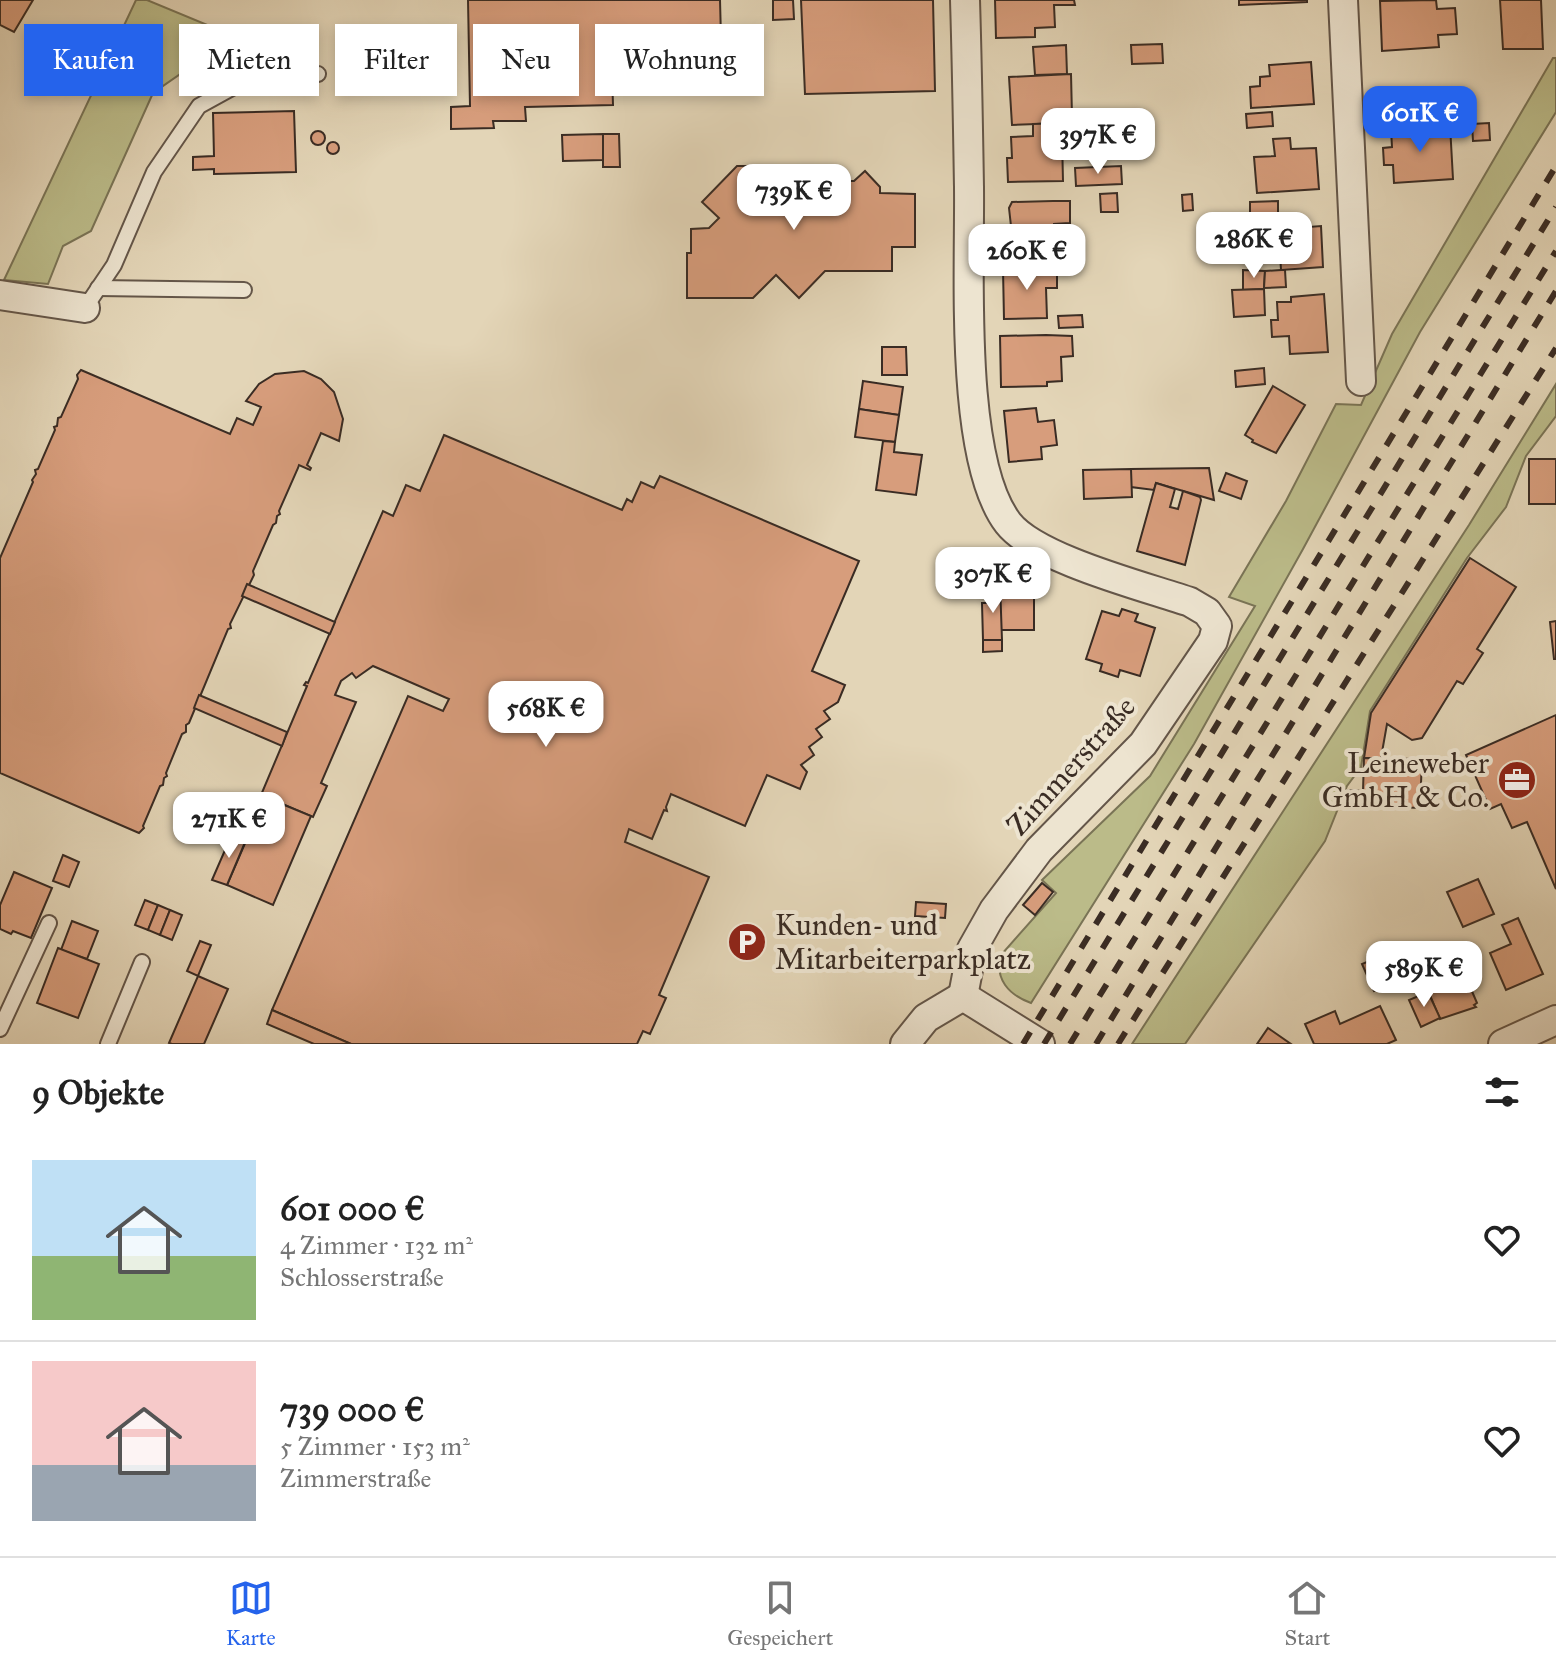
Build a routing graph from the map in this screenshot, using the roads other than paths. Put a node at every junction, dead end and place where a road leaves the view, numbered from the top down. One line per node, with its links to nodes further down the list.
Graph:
1 (965, 0): 10 (street, Zimmerstraße)
2 (1343, 0): 7 (street)
3 (217, 96): 6 (lane)
4 (244, 290): 6 (lane)
5 (0, 295): 6 (street)
6 (92, 298)
7 (1361, 381)
8 (49, 923): 12 (lane)
9 (142, 962): 13 (lane)
10 (963, 996): 14 (street); 15 (street)
11 (1556, 1020): 16 (street)
12 (0, 1029)
13 (108, 1044)
14 (905, 1044)
15 (1040, 1044)
16 (1503, 1044)

